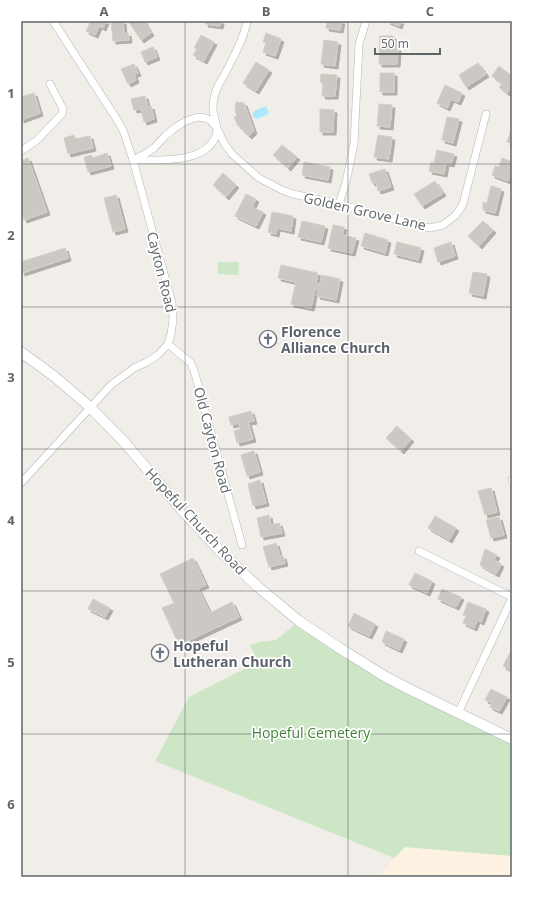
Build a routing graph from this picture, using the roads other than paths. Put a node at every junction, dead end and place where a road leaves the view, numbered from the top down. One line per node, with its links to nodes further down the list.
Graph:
1 (53, 21): 8 (street, Cayton Road)
2 (247, 21): 6 (street, Golden Grove Lane)
3 (366, 21): 9 (street)
4 (50, 84): 7 (street)
5 (486, 114): 9 (street, Golden Grove Lane)
6 (217, 128): 8 (street); 8 (street); 9 (street, Golden Grove Lane)
7 (21, 151)
8 (133, 160): 10 (street, Cayton Road)
9 (339, 204)
10 (168, 344): 12 (street); 14 (street, Old Cayton Road)
11 (21, 352): 12 (main road, Hopeful Church Road)
12 (90, 407): 13 (street); 17 (main road, Hopeful Church Road)
13 (21, 482)
14 (242, 545)
15 (419, 551): 16 (street)
16 (512, 598): 17 (street)
17 (458, 713): 18 (main road, Hopeful Church Road)
18 (512, 739)

